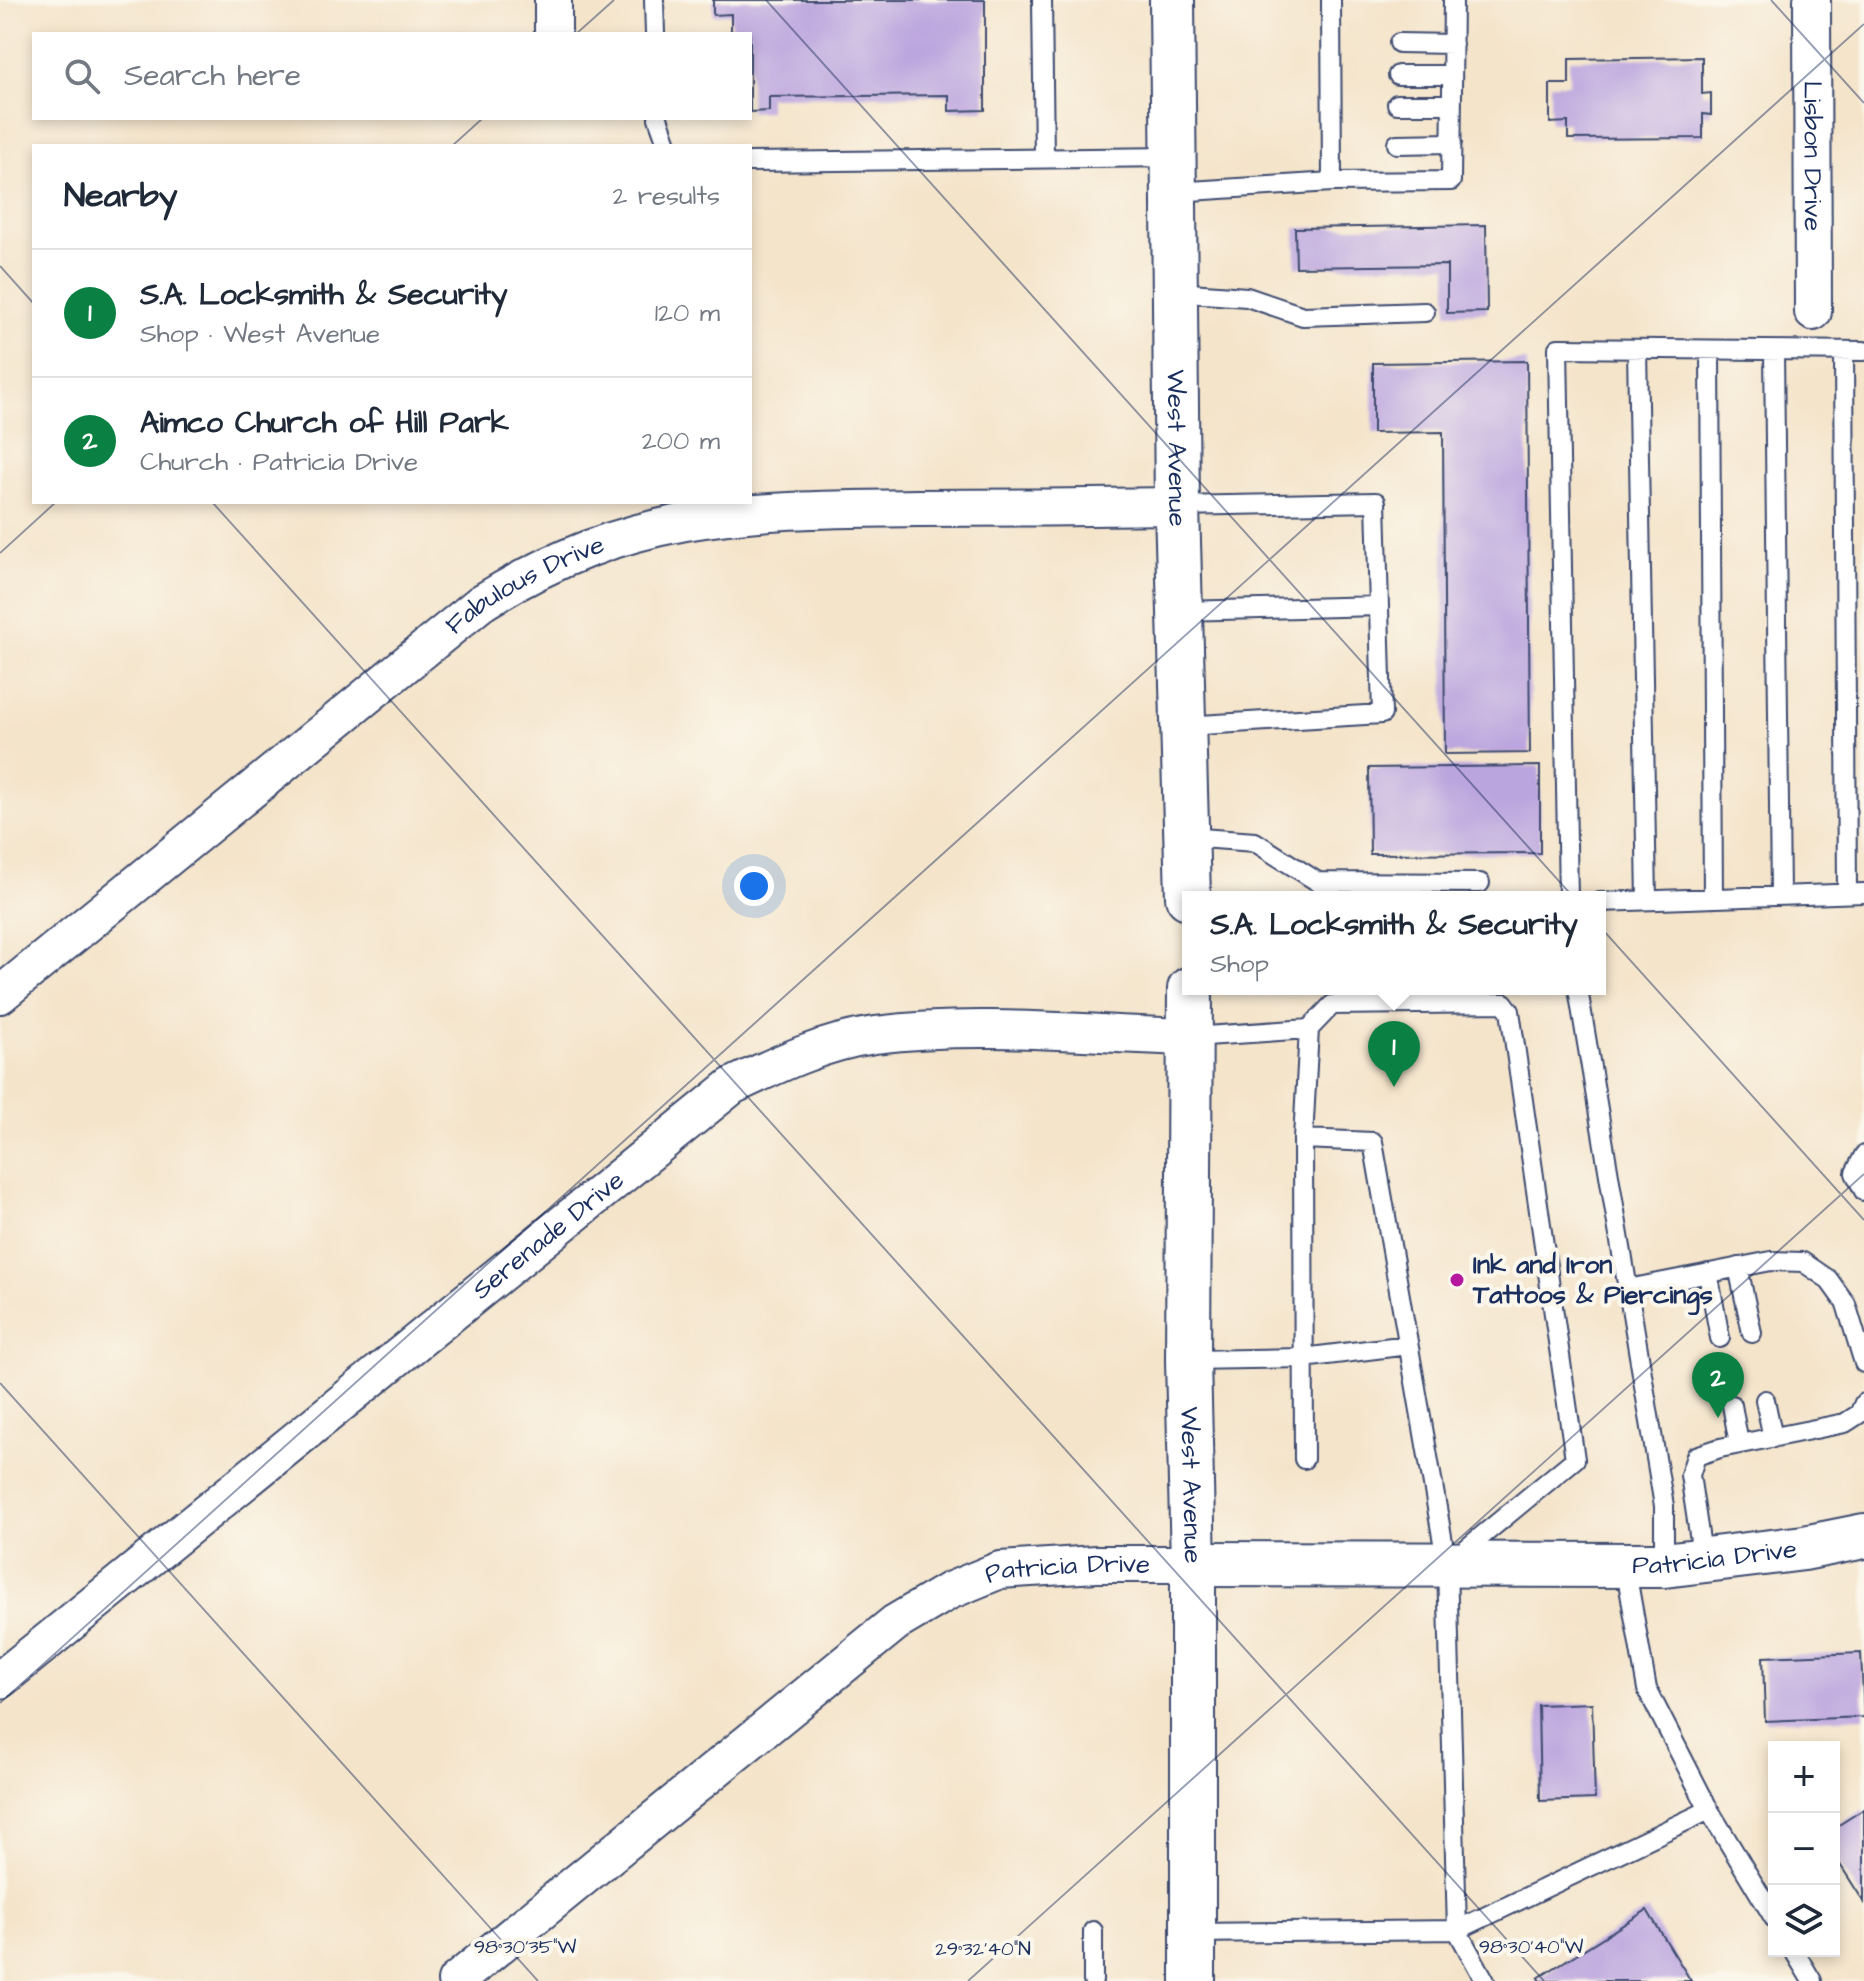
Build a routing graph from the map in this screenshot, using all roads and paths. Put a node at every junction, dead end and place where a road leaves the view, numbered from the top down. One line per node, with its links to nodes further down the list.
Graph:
1 (553, 0): 8 (street)
2 (654, 0): 9 (lane)
3 (1042, 0): 22 (lane)
4 (1172, 0): 24 (main road, West Avenue)
5 (1331, 0): 12 (lane)
6 (1453, 0): 11 (lane)
7 (1812, 0): 28 (street, Lisbon Drive)
8 (553, 32)
9 (655, 32)
10 (1399, 43): 11 (lane)
11 (1453, 44): 15 (lane)
12 (1332, 74): 13 (lane); 25 (lane)
13 (1351, 75)
14 (1398, 75): 15 (lane)
15 (1452, 75): 17 (lane)
16 (1397, 104): 17 (lane)
17 (1452, 104): 19 (lane)
18 (659, 120): 20 (lane)
19 (1452, 143): 21 (lane); 25 (lane)
20 (667, 144)
21 (1397, 144)
22 (1044, 158): 23 (lane); 24 (lane)
23 (752, 162)
24 (1174, 174): 25 (lane); 26 (main road, West Avenue)
25 (1332, 182)
26 (1175, 292): 27 (lane); 34 (main road, West Avenue)
27 (1425, 312)
28 (1813, 312)
29 (1637, 349): 30 (lane); 41 (lane); 45 (lane)
30 (1710, 350): 31 (lane); 44 (lane)
31 (1774, 351): 32 (lane); 43 (lane)
32 (1844, 351): 33 (lane); 42 (lane)
33 (1864, 351)
34 (1177, 506): 35 (lane); 36 (main road, West Avenue); 47 (street, Fabulous Drive)
35 (1379, 606): 36 (lane); 37 (lane)
36 (1180, 611): 37 (main road, West Avenue)
37 (1184, 726): 38 (main road, West Avenue)
38 (1187, 837): 39 (lane); 40 (main road, West Avenue)
39 (1480, 883)
40 (1188, 891)
41 (1568, 891)
42 (1856, 893): 43 (lane)
43 (1780, 895): 44 (lane)
44 (1713, 898): 45 (lane)
45 (1647, 900): 46 (lane)
46 (1606, 902)
47 (0, 995)
48 (1190, 995): 51 (main road, West Avenue)
49 (1579, 995): 57 (lane)
50 (1309, 1029): 51 (lane); 52 (lane); 73 (lane)
51 (1191, 1037): 62 (main road, West Avenue); 74 (street, Serenade Drive)
52 (1303, 1139): 60 (lane); 61 (lane)
53 (1864, 1155): 54 (lane)
54 (1864, 1191)
55 (1738, 1267): 56 (lane); 58 (lane); 63 (lane)
56 (1708, 1273): 57 (lane); 59 (lane)
57 (1628, 1289): 71 (lane)
58 (1752, 1333)
59 (1720, 1338)
60 (1408, 1345): 61 (lane); 73 (lane)
61 (1303, 1358): 62 (lane); 69 (lane)
62 (1188, 1360): 72 (main road, West Avenue)
63 (1864, 1363)
64 (1765, 1400): 67 (lane)
65 (1864, 1403): 67 (lane)
66 (1732, 1405): 68 (lane)
67 (1773, 1438): 68 (lane)
68 (1739, 1444): 71 (lane)
69 (1304, 1459)
70 (1864, 1536): 71 (main road, Patricia Drive)
71 (1664, 1563): 73 (main road, Patricia Drive); 75 (lane)
72 (1193, 1564): 73 (main road, Patricia Drive); 79 (main road, West Avenue); 81 (street, Patricia Drive)
73 (1447, 1565): 77 (lane)
74 (0, 1680)
75 (1709, 1810): 76 (lane); 77 (lane)
76 (1768, 1908)
77 (1457, 1930): 79 (lane); 84 (lane)
78 (1093, 1931): 82 (lane)
79 (1193, 1933): 83 (main road, West Avenue)
80 (1798, 1957): 85 (lane)
81 (456, 1981)
82 (1093, 1981)
83 (1193, 1981)
84 (1485, 1981)
85 (1812, 1981)

